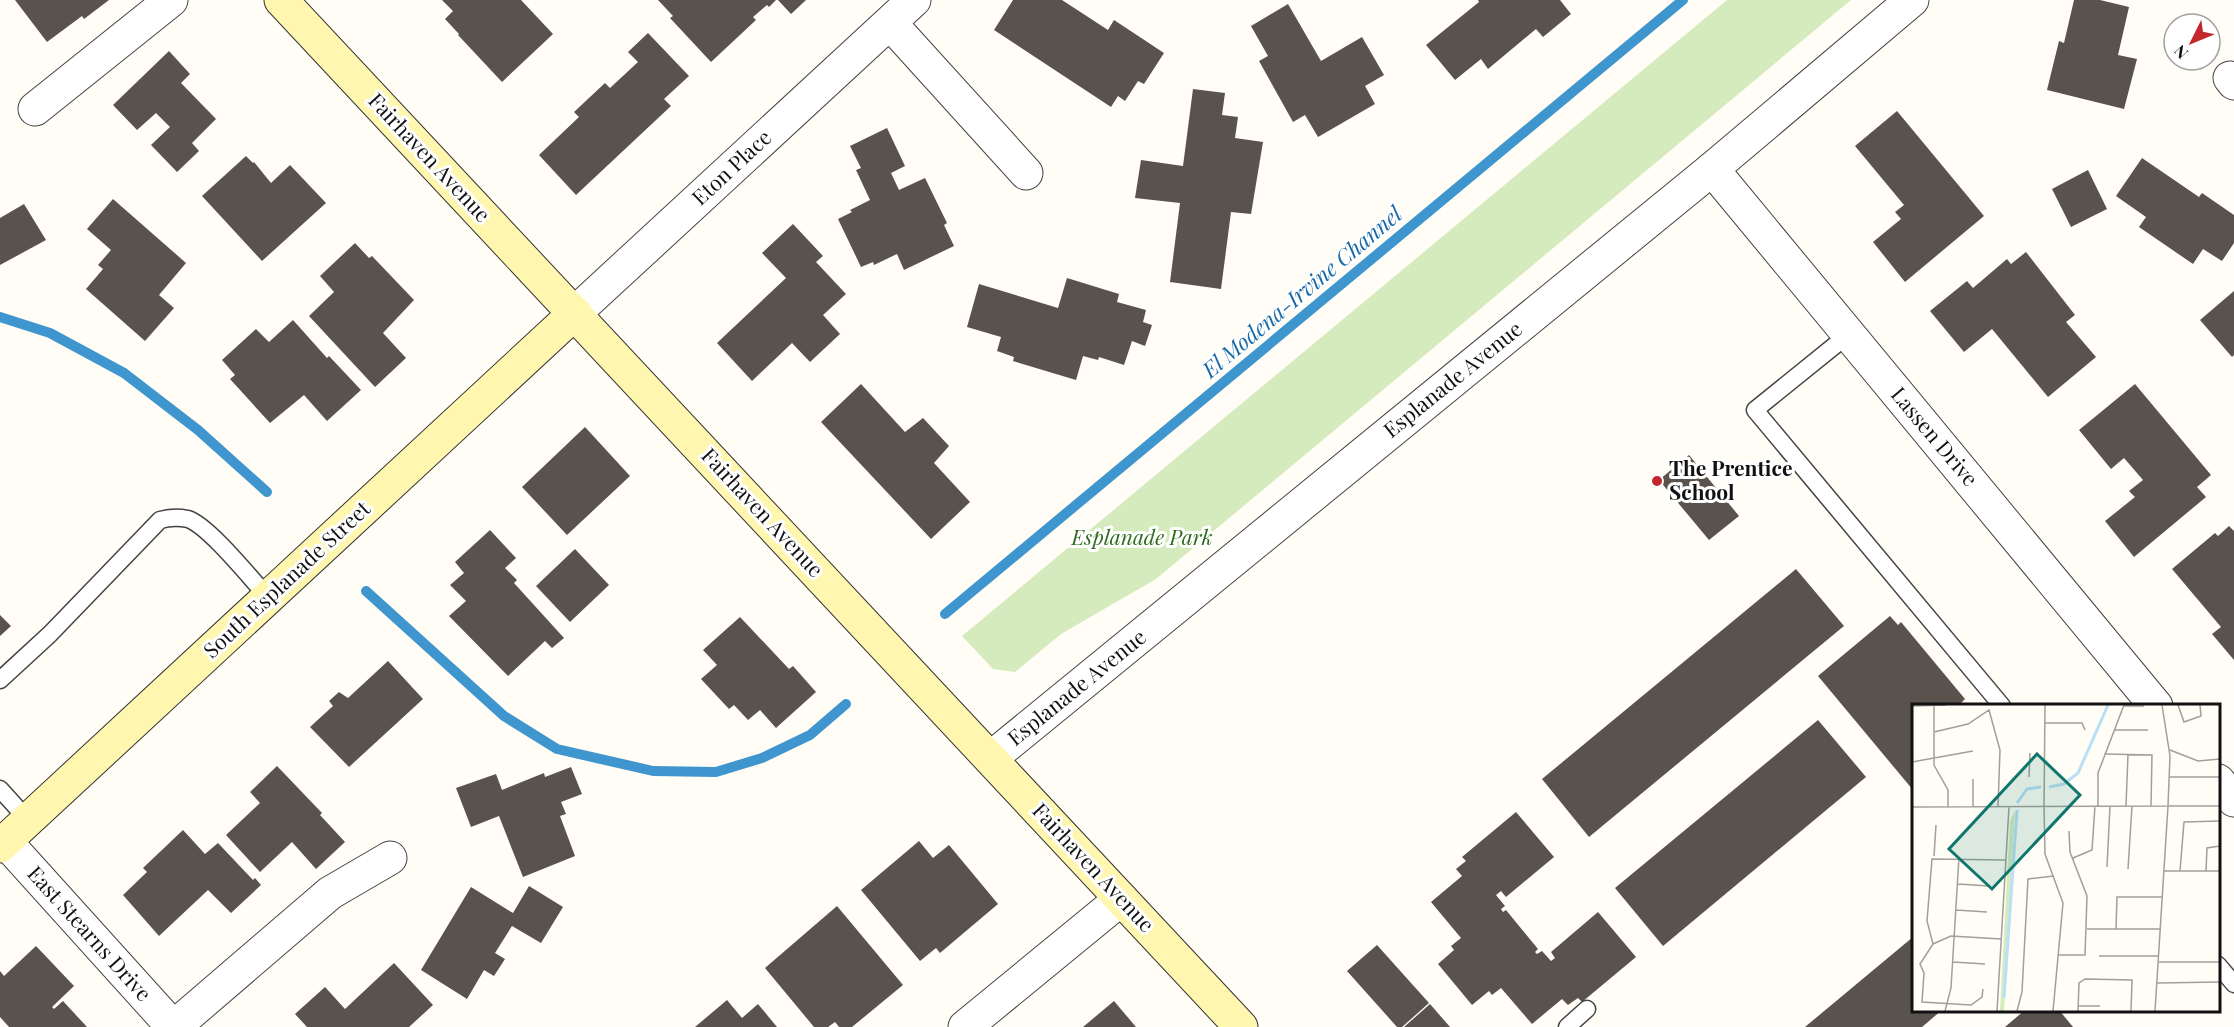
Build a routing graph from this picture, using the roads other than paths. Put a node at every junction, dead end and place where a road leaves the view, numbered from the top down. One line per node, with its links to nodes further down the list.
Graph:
1 (171, 0): 6 (street)
2 (281, 0): 9 (main road, Fairhaven Avenue)
3 (914, 0): 5 (street, Eton Place)
4 (1912, 0): 7 (street, Esplanade Avenue)
5 (890, 23): 8 (street); 9 (street, Eton Place)
6 (35, 110)
7 (1712, 169): 10 (street, Lassen Drive); 15 (street, Esplanade Avenue)
8 (1026, 174)
9 (575, 314): 11 (main road, South Esplanade Street); 15 (main road, Fairhaven Avenue)
10 (1848, 334): 13 (lane); 14 (street, Lassen Drive)
11 (268, 597): 12 (lane); 17 (main road, South Esplanade Street)
12 (0, 680)
13 (2000, 704)
14 (2154, 704)
15 (991, 758): 19 (main road, Fairhaven Avenue)
16 (0, 789): 17 (lane)
17 (11, 836): 23 (street, East Stearns Drive)
18 (390, 858): 23 (street)
19 (1121, 899): 24 (street); 25 (main road, Fairhaven Avenue)
20 (2219, 967): 21 (lane)
21 (2234, 984)
22 (1587, 1009): 26 (lane)
23 (173, 1027)
24 (965, 1027)
25 (1241, 1027)
26 (1567, 1027)

